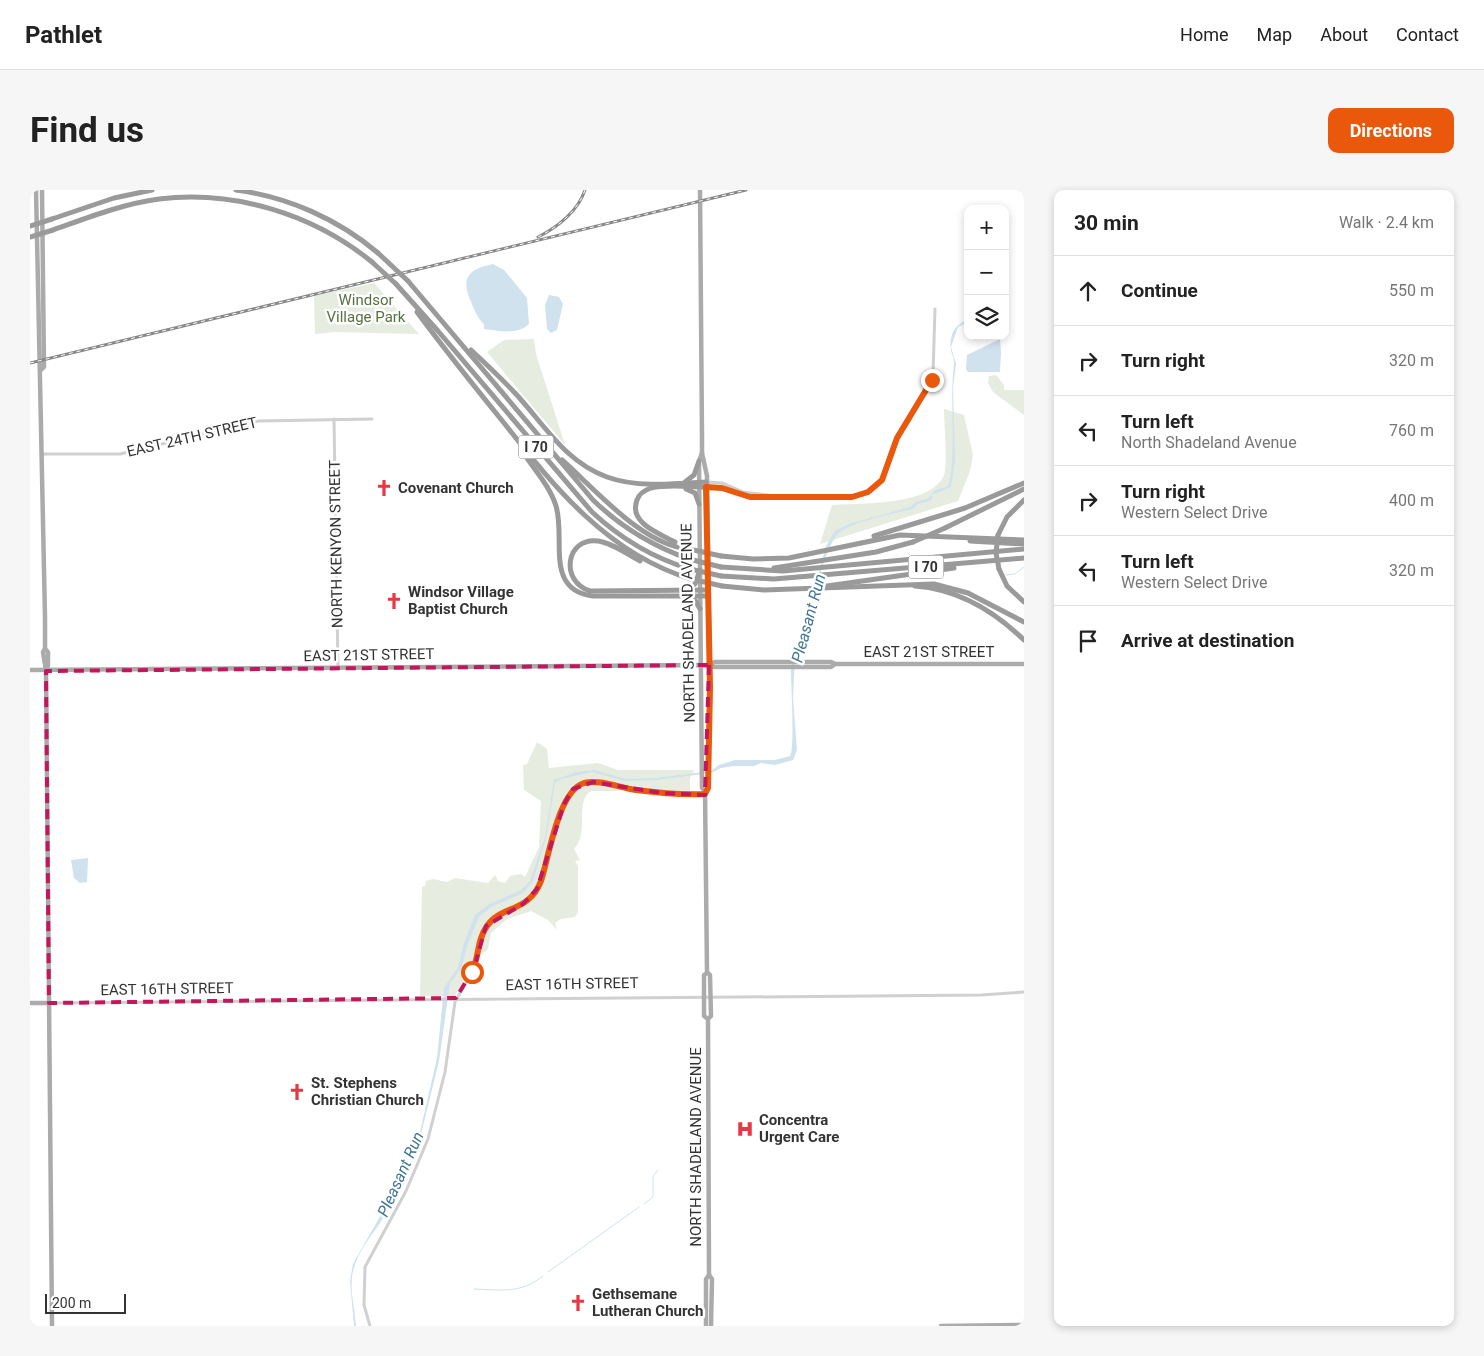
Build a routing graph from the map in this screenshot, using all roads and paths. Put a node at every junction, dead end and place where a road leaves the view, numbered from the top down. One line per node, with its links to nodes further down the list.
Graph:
1 (36, 190): 11 (main road)
2 (42, 190): 11 (main road)
3 (152, 190): 6 (highway, bridge)
4 (236, 190): 10 (highway, I 70, bridge)
5 (700, 190): 16 (main road, NORTH SHADELAND AVENUE)
6 (30, 226)
7 (30, 237): 8 (highway, I 70, bridge)
8 (405, 295): 14 (highway); 33 (highway, I 70, bridge)
9 (935, 309): 22 (street)
10 (456, 336): 15 (highway, I 70); 20 (highway)
11 (41, 370): 17 (main road)
12 (372, 419): 13 (street, EAST 24TH STREET)
13 (334, 420): 17 (street, EAST 24TH STREET); 51 (street, NORTH KENYON STREET)
14 (510, 431): 35 (highway); 42 (highway)
15 (550, 450): 30 (highway); 34 (highway, I 70, bridge)
16 (702, 453): 18 (main road, NORTH SHADELAND AVENUE); 22 (main road, NORTH SHADELAND AVENUE)
17 (42, 454): 53 (main road)
18 (700, 461): 20 (highway); 21 (main road, NORTH SHADELAND AVENUE)
19 (1024, 483): 29 (highway)
20 (680, 485): 21 (highway); 25 (highway); 30 (highway)
21 (699, 485): 22 (highway); 25 (main road, NORTH SHADELAND AVENUE)
22 (706, 485): 41 (main road, NORTH SHADELAND AVENUE)
23 (1024, 489): 34 (highway, bridge)
24 (1024, 500): 44 (highway, bridge)
25 (699, 504): 36 (main road, NORTH SHADELAND AVENUE)
26 (928, 535): 27 (highway); 28 (highway); 29 (highway)
27 (1024, 540)
28 (1024, 544)
29 (838, 548): 30 (highway, bridge)
30 (689, 549)
31 (1024, 549): 34 (highway, I 70)
32 (1024, 558): 33 (highway, I 70)
33 (990, 561): 38 (highway)
34 (814, 565)
35 (662, 568): 38 (highway, bridge); 39 (highway)
36 (700, 570): 39 (highway); 40 (main road, NORTH SHADELAND AVENUE)
37 (892, 585): 38 (highway); 46 (highway); 47 (highway)
38 (825, 587)
39 (685, 590): 40 (highway)
40 (700, 590): 41 (highway); 43 (main road, NORTH SHADELAND AVENUE)
41 (707, 593): 43 (highway); 50 (main road, NORTH SHADELAND AVENUE)
42 (684, 596): 43 (highway); 45 (highway)
43 (700, 596): 45 (main road, NORTH SHADELAND AVENUE)
44 (1024, 602)
45 (700, 609): 49 (main road, NORTH SHADELAND AVENUE)
46 (1024, 622)
47 (1024, 640)
48 (1024, 664): 50 (main road, EAST 21ST STREET)
49 (701, 665): 50 (main road, EAST 21ST STREET); 51 (main road, EAST 21ST STREET); 54 (main road, NORTH SHADELAND AVENUE)
50 (709, 665): 54 (main road, NORTH SHADELAND AVENUE)
51 (338, 668): 53 (main road, EAST 21ST STREET)
52 (30, 670): 53 (main road, EAST 21ST STREET)
53 (46, 671): 62 (main road)
54 (705, 781): 55 (main road, NORTH SHADELAND AVENUE)
55 (705, 793): 56 (main road, NORTH SHADELAND AVENUE); 60 (street)
56 (707, 973): 58 (main road, NORTH SHADELAND AVENUE); 59 (main road, NORTH SHADELAND AVENUE)
57 (1024, 992): 59 (street, EAST 16TH STREET)
58 (704, 996): 59 (street, EAST 16TH STREET); 60 (street, EAST 16TH STREET); 63 (main road, NORTH SHADELAND AVENUE)
59 (711, 996): 63 (main road, NORTH SHADELAND AVENUE)
60 (456, 998): 62 (street, EAST 16TH STREET); 67 (street)
61 (30, 1002): 62 (main road, EAST 16TH STREET)
62 (49, 1002): 66 (main road)
63 (708, 1019): 64 (main road, NORTH SHADELAND AVENUE)
64 (709, 1275): 68 (main road, NORTH SHADELAND AVENUE); 69 (main road, NORTH SHADELAND AVENUE)
65 (1024, 1325): 70 (main road)
66 (52, 1326)
67 (370, 1326)
68 (706, 1326)
69 (711, 1326)
70 (941, 1326)

